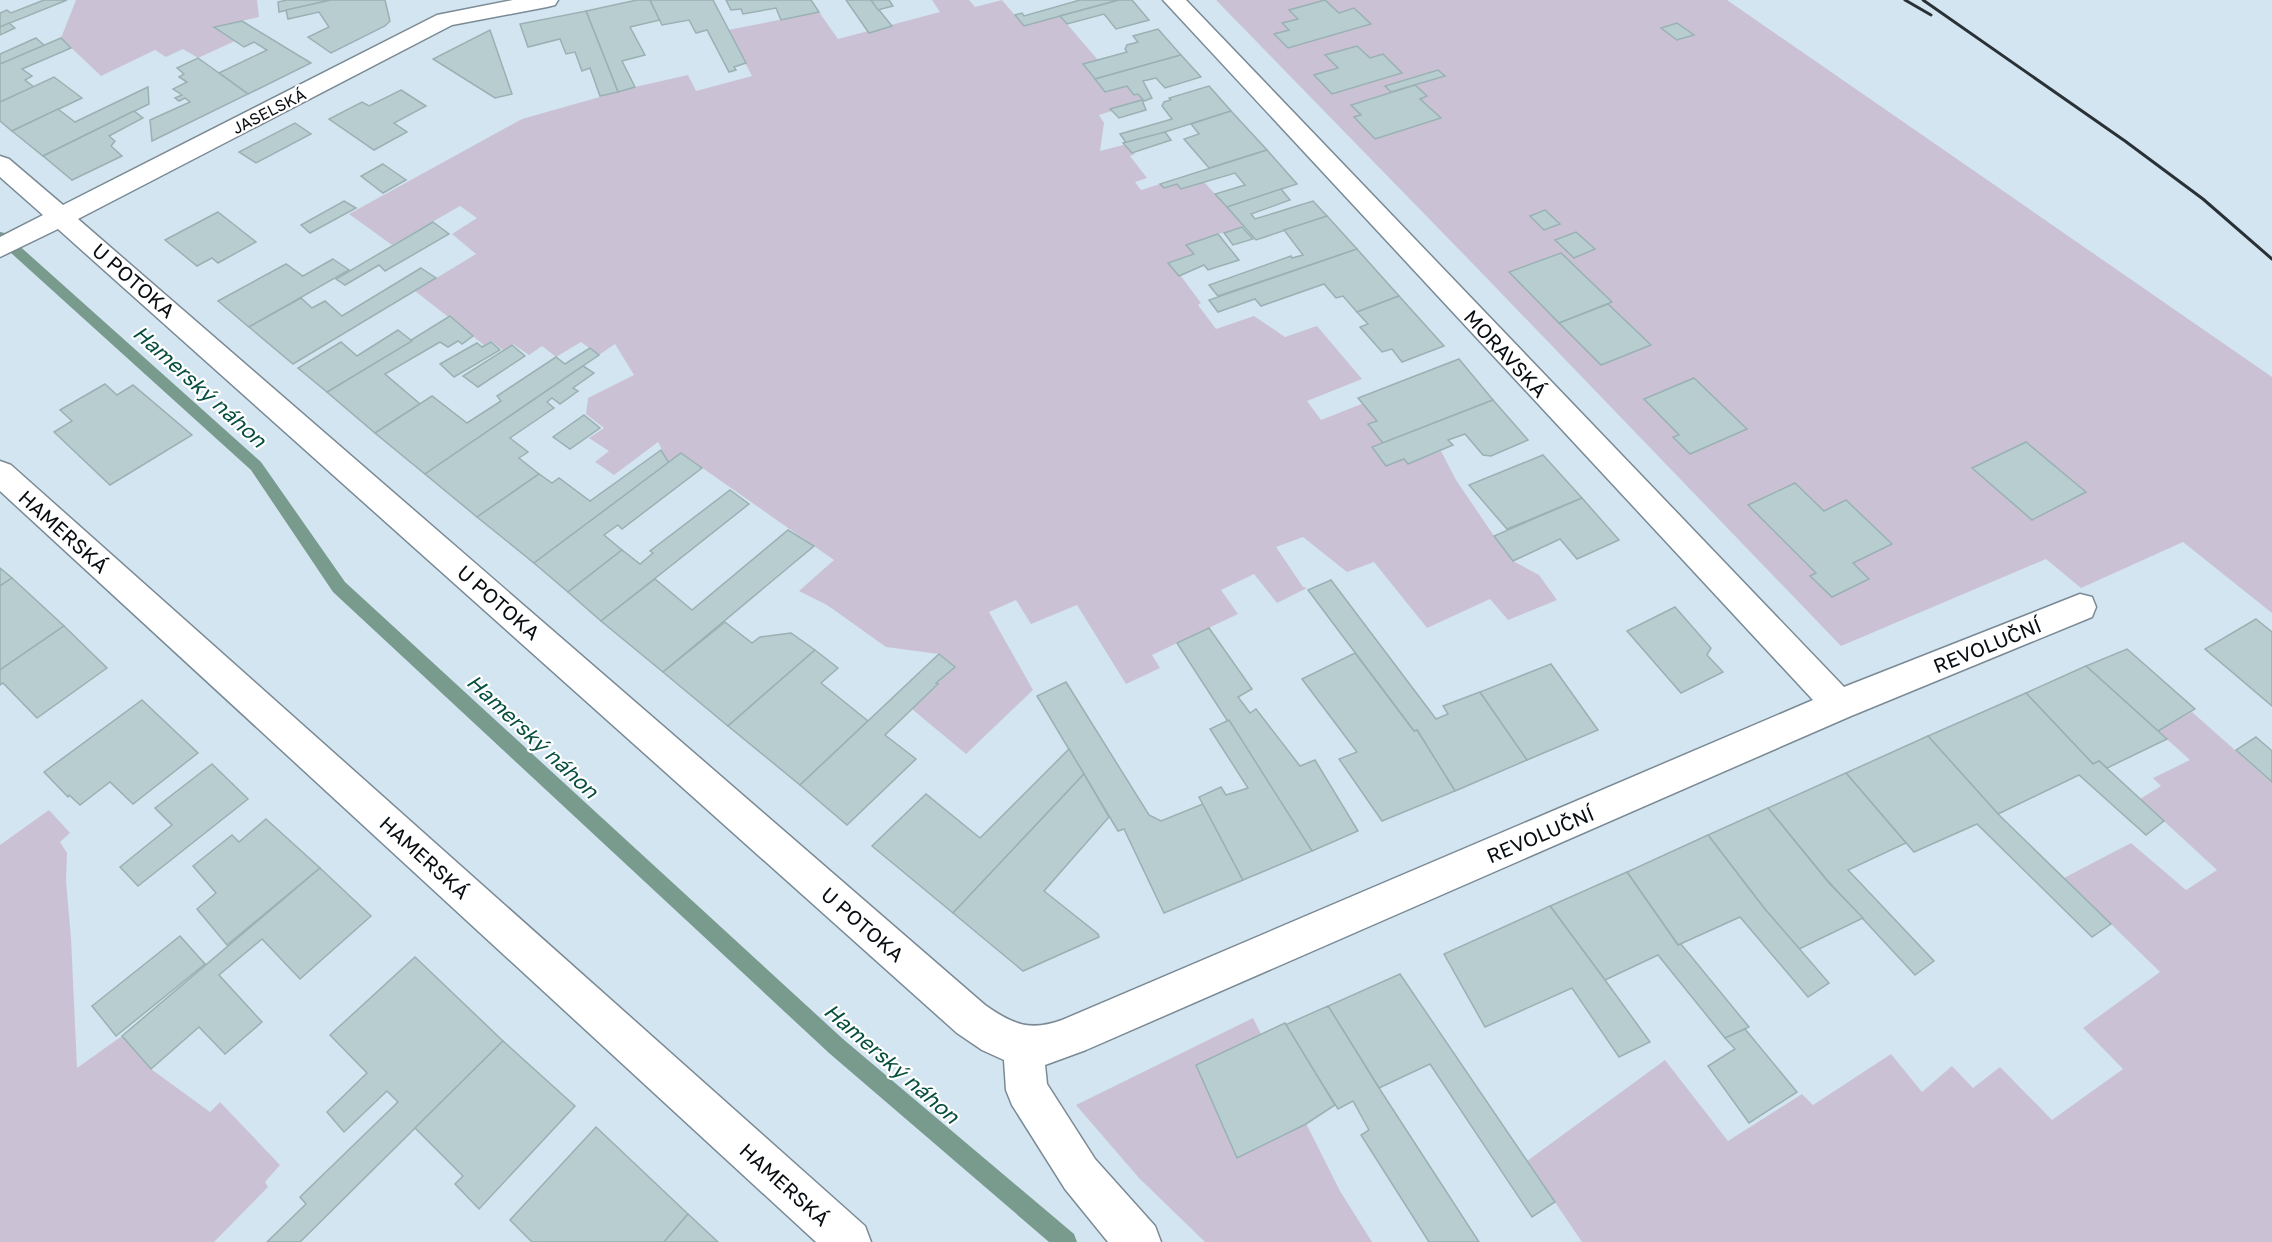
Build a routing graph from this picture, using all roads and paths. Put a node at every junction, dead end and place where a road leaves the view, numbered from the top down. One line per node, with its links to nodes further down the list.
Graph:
1 (547, 0): 3 (street, JASELSKÁ)
2 (1174, 0): 9 (street, MORAVSKÁ)
3 (442, 10): 5 (street, JASELSKÁ)
4 (0, 164): 5 (street, U POTOKA)
5 (51, 223): 6 (street, JASELSKÁ); 10 (street, U POTOKA)
6 (0, 248)
7 (0, 473): 11 (street, HAMERSKÁ)
8 (2080, 607): 9 (street, REVOLUČNÍ)
9 (1839, 705): 10 (street, REVOLUČNÍ)
10 (1010, 1042): 12 (street)
11 (849, 1242)
12 (1139, 1242)

